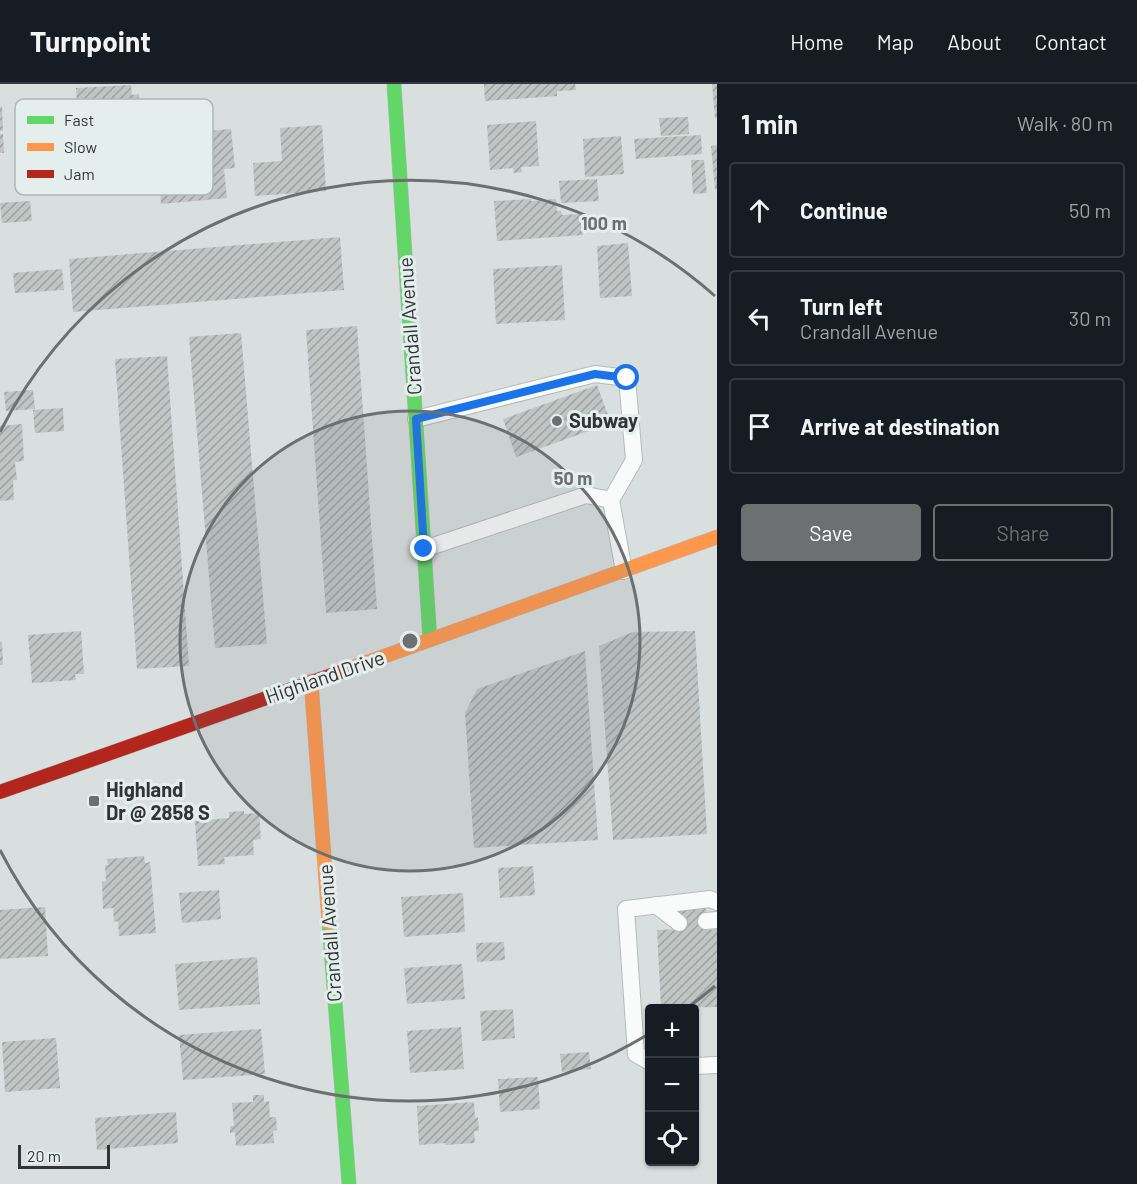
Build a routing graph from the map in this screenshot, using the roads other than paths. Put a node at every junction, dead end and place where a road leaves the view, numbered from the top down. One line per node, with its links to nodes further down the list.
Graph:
1 (394, 84): 2 (street, Crandall Avenue)
2 (416, 419): 3 (lane); 5 (street, Crandall Avenue)
3 (611, 500): 5 (lane); 6 (lane)
4 (717, 537): 6 (street, Highland Drive)
5 (424, 549): 7 (street, Crandall Avenue)
6 (624, 571): 7 (street, Highland Drive)
7 (430, 640): 8 (street, Highland Drive)
8 (311, 681): 9 (street, Highland Drive); 16 (street, Crandall Avenue)
9 (0, 792)
10 (717, 902): 11 (lane)
11 (656, 905): 12 (lane); 13 (lane)
12 (679, 923)
13 (645, 1059)
14 (717, 1065): 15 (lane)
15 (699, 1066)
16 (349, 1184)

